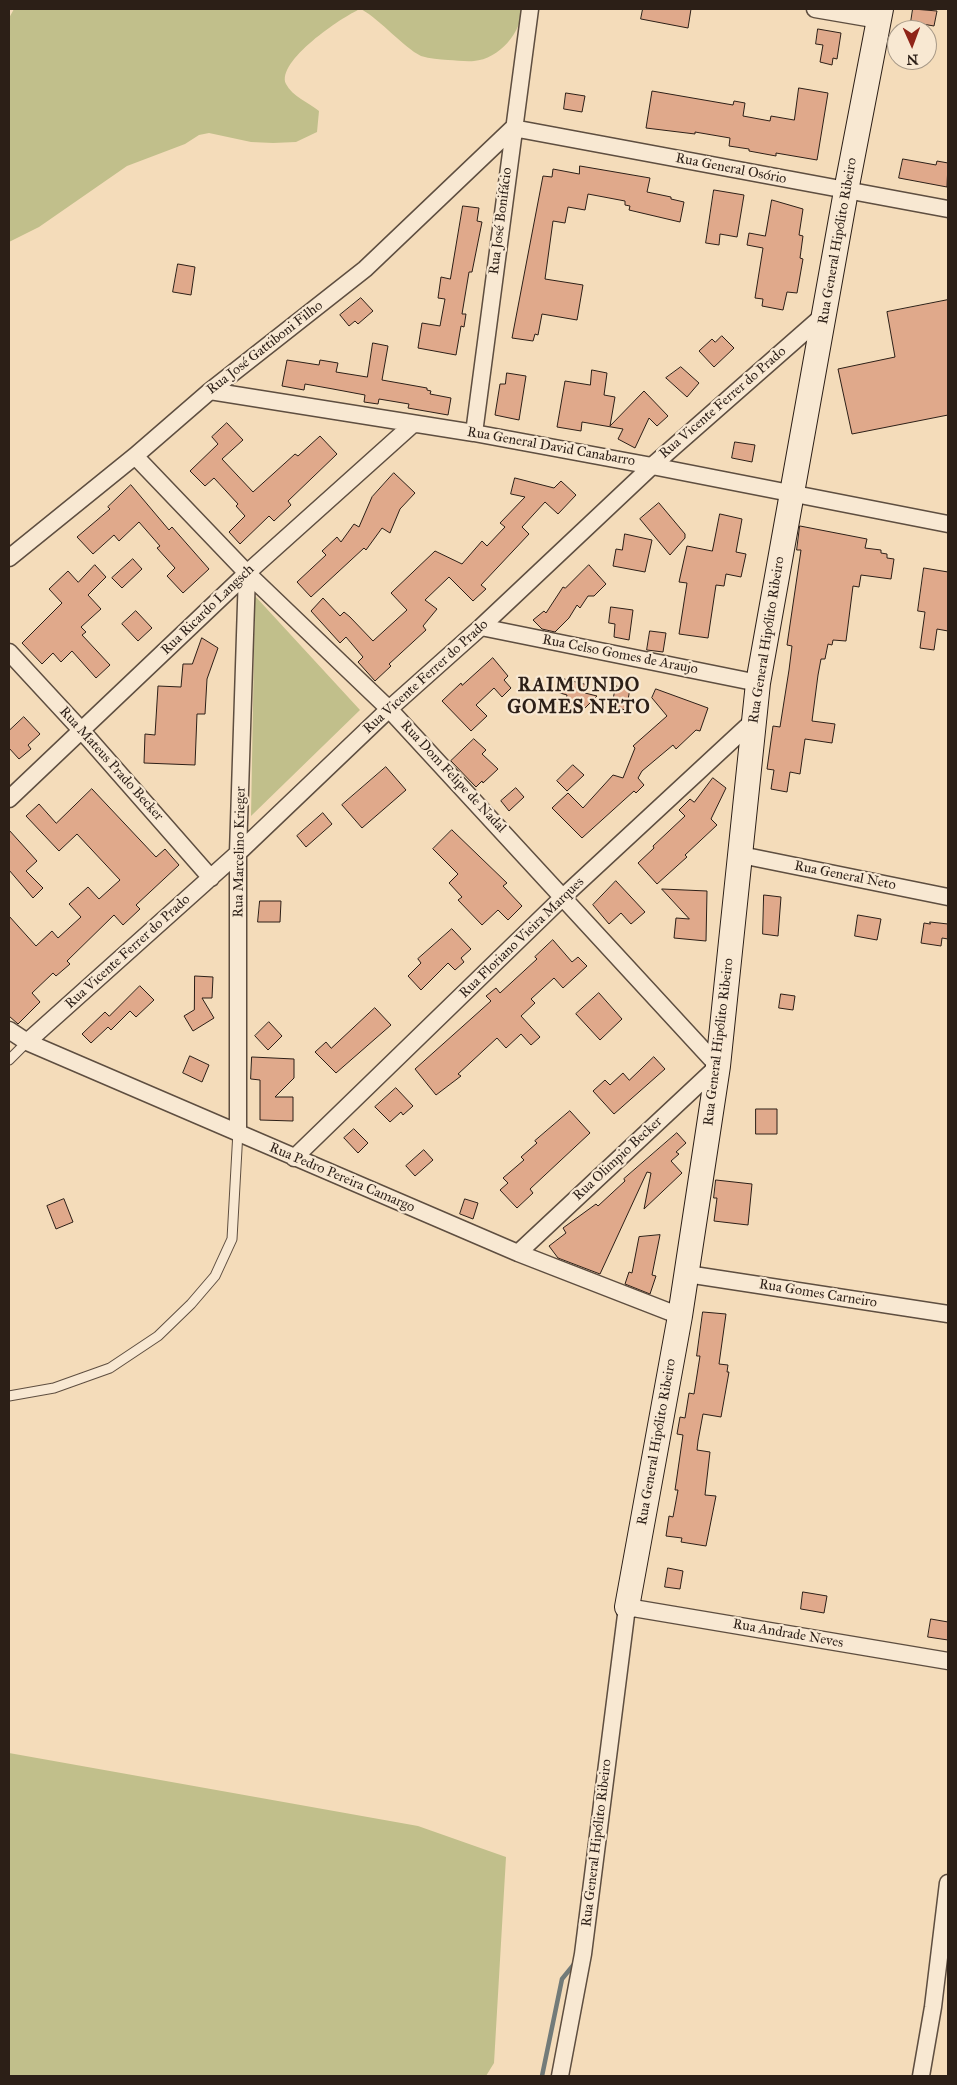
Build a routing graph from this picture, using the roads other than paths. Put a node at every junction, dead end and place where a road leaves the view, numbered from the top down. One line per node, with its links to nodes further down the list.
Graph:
1 (530, 9): 4 (street, Rua José Bonifácio)
2 (815, 9): 3 (street)
3 (880, 14): 5 (street, Rua General Hipólito Ribeiro)
4 (513, 128): 5 (street, Rua General Osório); 8 (street, Rua José Gattiboni Filho); 10 (street, Rua José Bonifácio)
5 (846, 191): 6 (street, Rua General Osório); 7 (street, Rua General Hipólito Ribeiro)
6 (948, 209)
7 (825, 314): 12 (street, Rua Vicente Ferrer do Prado); 13 (street, Rua General Hipólito Ribeiro)
8 (210, 391): 9 (street, Rua General David Canabarro); 11 (street, Rua José Gattiboni Filho)
9 (412, 425): 10 (street, Rua General David Canabarro); 16 (street, Rua Ricardo Langsch)
10 (474, 433): 12 (street, Rua General David Canabarro)
11 (135, 456): 15 (street, Rua José Gattiboni Filho); 16 (street, Rua Dom Felipe de Nadal)
12 (652, 466): 13 (street, Rua General David Canabarro); 17 (street, Rua Vicente Ferrer do Prado)
13 (792, 494): 14 (street, Rua General David Canabarro); 19 (street, Rua General Hipólito Ribeiro)
14 (948, 524)
15 (9, 558)
16 (247, 573): 20 (street, Rua Dom Felipe de Nadal); 22 (street, Rua Ricardo Langsch); 24 (street, Rua Marcelino Krieger)
17 (481, 627): 19 (street, Rua Celso Gomes de Araujo); 20 (street, Rua Vicente Ferrer do Prado)
18 (9, 652): 22 (street, Rua Mateus Prado Becker)
19 (758, 683): 21 (street, Rua General Hipólito Ribeiro)
20 (389, 709): 24 (street, Rua Vicente Ferrer do Prado); 27 (street, Rua Dom Felipe de Nadal)
21 (753, 721): 25 (street, Rua General Hipólito Ribeiro); 27 (street, Rua Floriano Vieira Marques)
22 (82, 731): 23 (street, Rua Ricardo Langsch); 26 (street, Rua Mateus Prado Becker)
23 (9, 799)
24 (238, 853): 26 (street, Rua Vicente Ferrer do Prado); 33 (street, Rua Marcelino Krieger)
25 (741, 856): 28 (street, Rua General Neto); 32 (street, Rua General Hipólito Ribeiro)
26 (211, 878): 30 (street, Rua Vicente Ferrer do Prado)
27 (564, 898): 32 (street, Rua Dom Felipe de Nadal); 34 (street, Rua Floriano Vieira Marques)
28 (948, 898)
29 (9, 1030): 30 (street, Rua Pedro Pereira Camargo)
30 (27, 1042): 31 (lane); 33 (street, Rua Pedro Pereira Camargo)
31 (9, 1060)
32 (718, 1066): 35 (street, Rua Olimpio Becker); 36 (street, Rua General Hipólito Ribeiro)
33 (238, 1131): 34 (street, Rua Pedro Pereira Camargo); 39 (lane)
34 (294, 1158): 35 (street, Rua Pedro Pereira Camargo)
35 (518, 1253): 38 (street, Rua Pedro Pereira Camargo)
36 (687, 1274): 37 (street, Rua Gomes Carneiro); 38 (street, Rua General Hipólito Ribeiro)
37 (948, 1314)
38 (680, 1316): 40 (street, Rua General Hipólito Ribeiro)
39 (9, 1396)
40 (627, 1607): 41 (street, Rua Andrade Neves); 43 (street, Rua General Hipólito Ribeiro)
41 (948, 1661)
42 (948, 1884): 44 (street)
43 (560, 2076)
44 (921, 2076)

